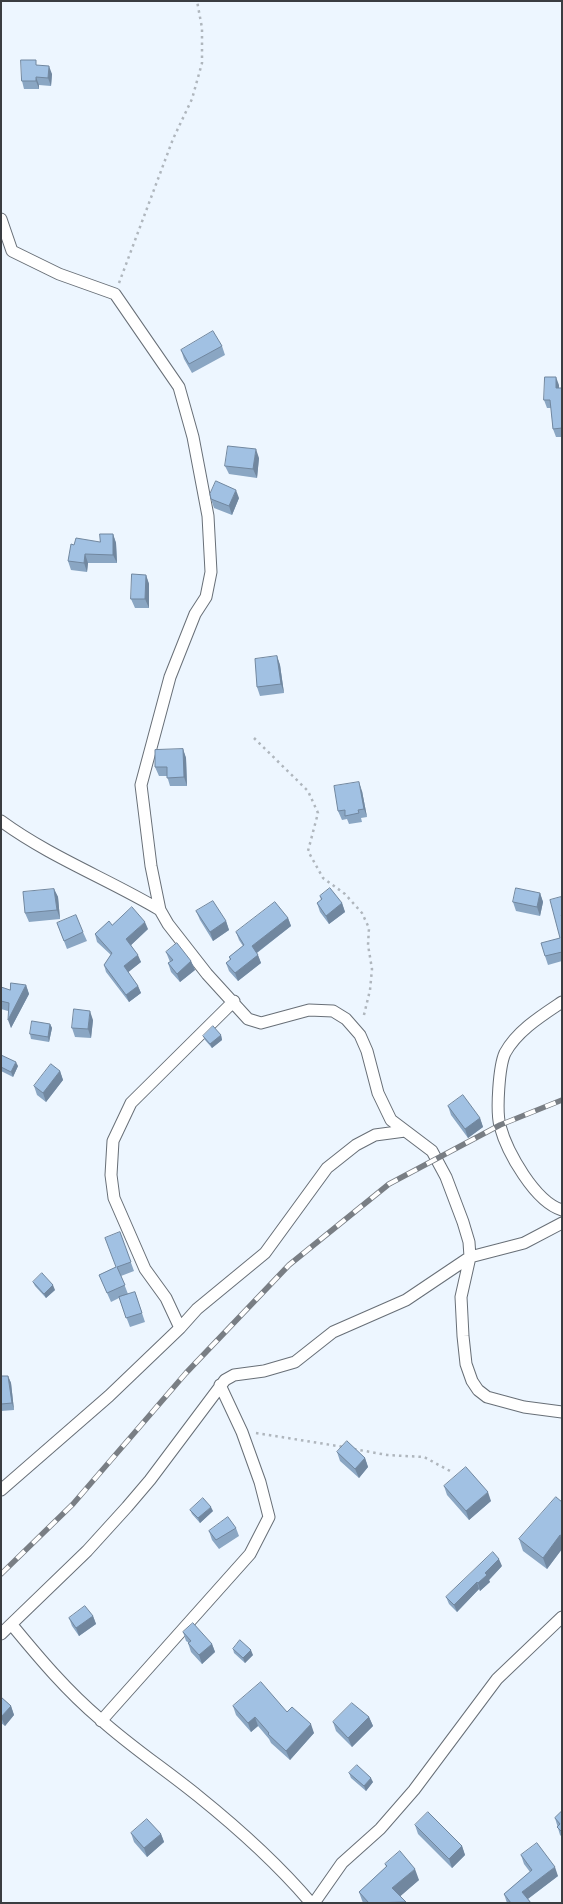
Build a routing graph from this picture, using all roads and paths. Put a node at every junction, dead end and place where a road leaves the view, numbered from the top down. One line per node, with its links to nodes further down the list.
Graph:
1 (197, 1): 3 (path)
2 (1, 219): 3 (street)
3 (115, 294): 6 (street)
4 (254, 738): 9 (path)
5 (1, 821): 6 (street)
6 (160, 910): 7 (street)
7 (234, 1001): 9 (street); 14 (street)
8 (562, 1002): 11 (street)
9 (360, 1035): 10 (street)
10 (405, 1132): 13 (street); 14 (street)
11 (562, 1210)
12 (562, 1222): 13 (street)
13 (470, 1257): 15 (street); 16 (street)
14 (180, 1328): 19 (street)
15 (220, 1385): 17 (street); 21 (street)
16 (562, 1412)
17 (242, 1432): 18 (path); 23 (street)
18 (450, 1472)
19 (1, 1490)
20 (562, 1617): 24 (street)
21 (12, 1625): 22 (street); 23 (street)
22 (1, 1634)
23 (101, 1721): 24 (street)
24 (312, 1903)

